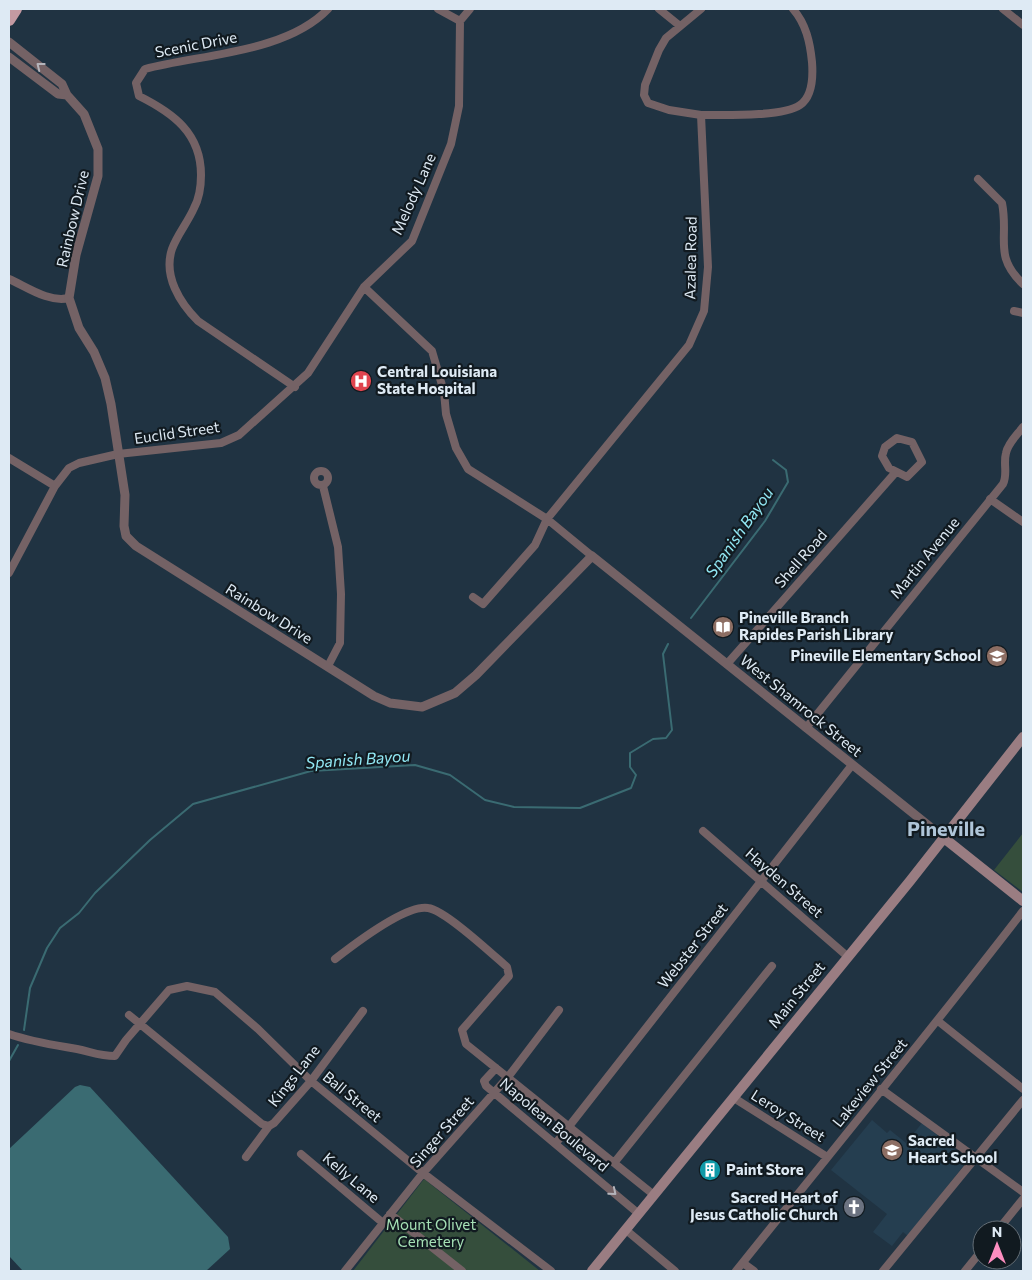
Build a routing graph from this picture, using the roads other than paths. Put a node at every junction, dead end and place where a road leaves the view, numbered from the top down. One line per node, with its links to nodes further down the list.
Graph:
1 (16, 9): 9 (highway)
2 (328, 9): 24 (street, Scenic Drive)
3 (438, 9): 10 (street)
4 (470, 9): 10 (street)
5 (659, 9): 12 (street)
6 (701, 9): 12 (street)
7 (793, 9): 16 (street)
8 (1003, 9): 11 (street)
9 (9, 20)
10 (460, 21): 20 (street, Melody Lane)
11 (1023, 25)
12 (680, 26): 16 (street)
13 (9, 42): 15 (street, Rainbow Drive, one-way to 13)
14 (9, 57): 15 (street, Rainbow Drive)
15 (67, 94): 21 (street, Rainbow Drive)
16 (701, 115): 32 (street, Azalea Road)
17 (978, 179): 19 (street)
18 (9, 279): 21 (street)
19 (1023, 284)
20 (364, 287): 24 (street, Melody Lane); 32 (street, West Shamrock Street)
21 (69, 298): 26 (street, Rainbow Drive)
22 (1014, 311): 23 (street)
23 (1023, 312)
24 (295, 387): 26 (street, Euclid Street)
25 (1023, 427): 31 (street, Martin Avenue)
26 (118, 454): 29 (street, Euclid Street); 38 (street, Rainbow Drive)
27 (9, 458): 29 (street)
28 (895, 473): 28 (street); 37 (street, Shell Road)
29 (55, 486): 35 (street, Euclid Street)
30 (323, 486): 38 (street)
31 (990, 499): 33 (street); 39 (street, Martin Avenue)
32 (547, 519): 34 (street, West Shamrock Street); 36 (street, Azalea Road)
33 (1023, 522)
34 (592, 556): 37 (street, West Shamrock Street); 38 (street, Rainbow Drive)
35 (9, 573)
36 (473, 596)
37 (728, 664): 39 (street, West Shamrock Street)
38 (328, 666)
39 (806, 728): 41 (street, West Shamrock Street)
40 (1023, 737): 43 (main road, Main Street)
41 (852, 766): 43 (street, West Shamrock Street); 44 (street, Webster Street)
42 (703, 831): 44 (street, Hayden Street)
43 (944, 838): 45 (main road); 47 (main road, Main Street)
44 (762, 880): 47 (street, Hayden Street); 65 (street, Webster Street)
45 (1023, 901)
46 (1023, 911): 53 (street, Lakeview Street)
47 (847, 956): 62 (main road, Main Street)
48 (335, 959): 56 (street)
49 (772, 966): 71 (street)
50 (559, 1010): 57 (street, Singer Street)
51 (363, 1011): 58 (street, Kings Lane)
52 (129, 1014): 54 (street)
53 (938, 1022): 59 (street, Lakeview Street); 60 (street)
54 (141, 1023): 55 (street, Ball Street); 58 (street, Ball Street); 64 (street)
55 (9, 1034)
56 (496, 1068): 57 (street, Napolean Boulevard); 61 (street, Napolean Boulevard)
57 (508, 1077): 61 (street, Singer Street); 65 (street, Napolean Boulevard)
58 (310, 1081): 64 (street, Kings Lane); 72 (street, Ball Street)
59 (881, 1089): 69 (street, Lakeview Street); 70 (street)
60 (1023, 1089)
61 (494, 1093): 66 (street, Napolean Boulevard); 72 (street, Singer Street)
62 (734, 1098): 69 (street, Leroy Street); 74 (main road, Main Street)
63 (1023, 1100): 70 (street)
64 (268, 1126): 68 (street, Kings Lane)
65 (569, 1126): 66 (street, Webster Street); 71 (street, Napolean Boulevard)
66 (556, 1143): 77 (street, Napolean Boulevard, one-way to 77)
67 (301, 1154): 79 (street, Kelly Lane)
68 (246, 1157)
69 (827, 1157): 81 (street, Lakeview Street)
70 (976, 1157): 73 (street); 89 (street)
71 (614, 1163): 74 (street, Napolean Boulevard)
72 (423, 1173): 76 (street, Singer Street); 84 (street, Ball Street)
73 (1023, 1192)
74 (654, 1195): 77 (main road, Main Street)
75 (1023, 1199): 78 (street)
76 (390, 1214): 79 (street, Singer Street); 83 (street, Kelly Lane)
77 (639, 1214): 80 (main road, Main Street)
78 (1006, 1220)
79 (383, 1223): 82 (street, Singer Street)
80 (626, 1230): 85 (main road, Main Street); 86 (street)
81 (743, 1263): 87 (street, Lakeview Street); 88 (street)
82 (345, 1271)
83 (462, 1271)
84 (551, 1271)
85 (592, 1271)
86 (675, 1271)
87 (736, 1271)
88 (754, 1271)
89 (883, 1271)

